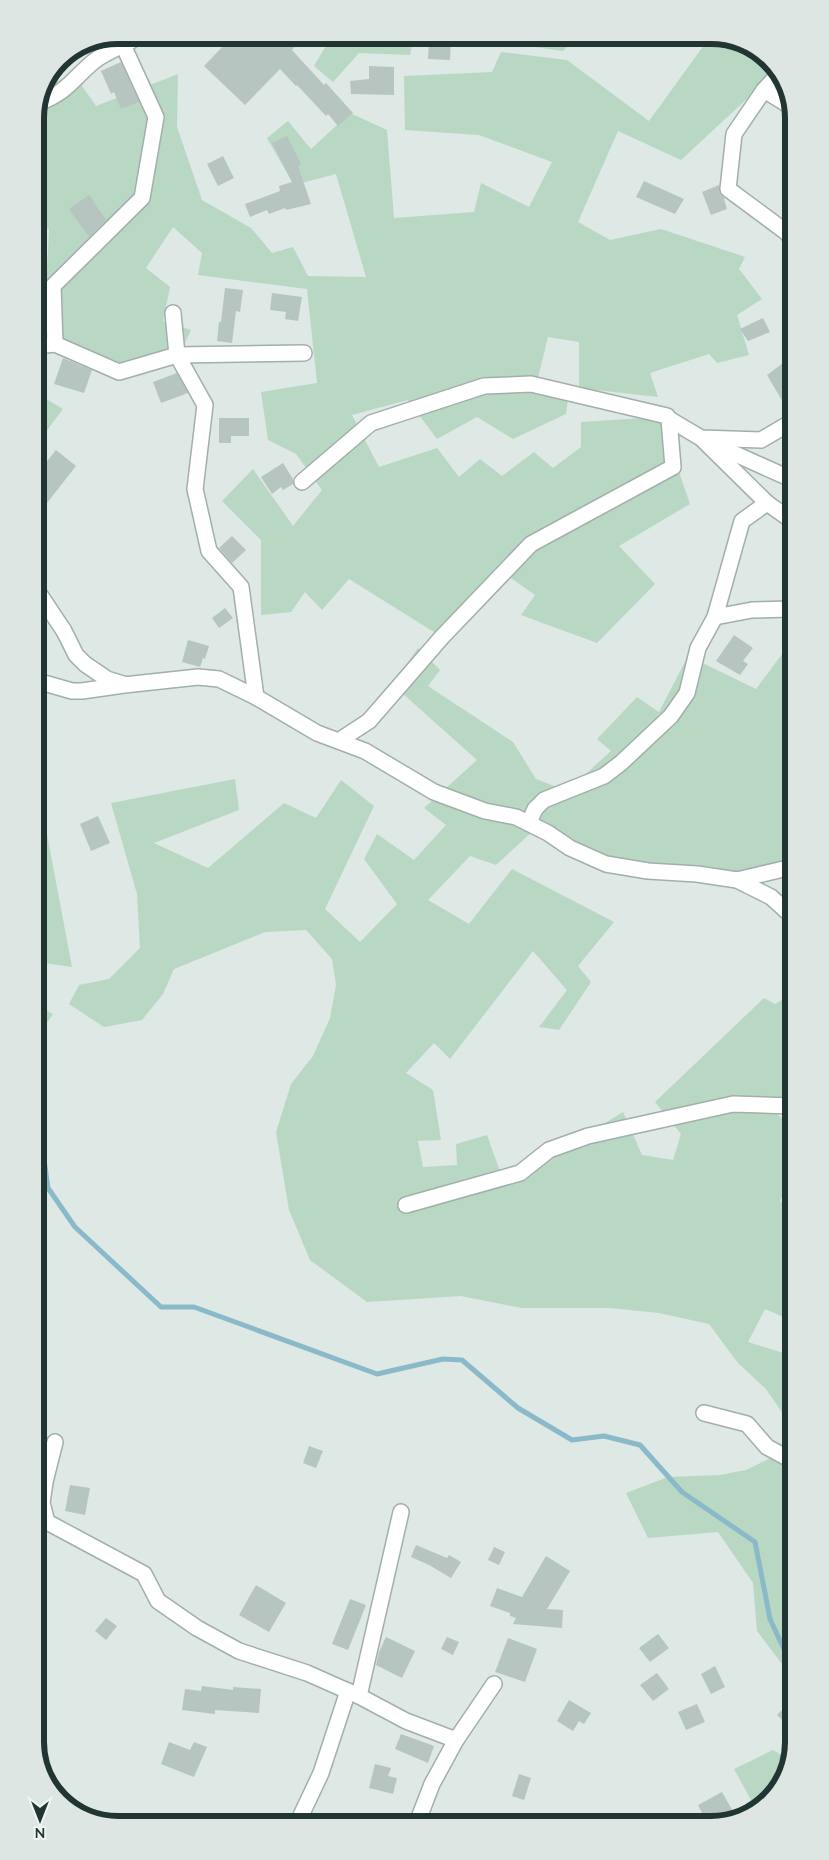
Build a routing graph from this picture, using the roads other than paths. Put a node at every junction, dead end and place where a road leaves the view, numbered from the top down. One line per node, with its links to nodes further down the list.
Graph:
1 (125, 44): 5 (street)
2 (127, 44): 9 (street)
3 (774, 79): 4 (street)
4 (764, 90): 6 (street); 7 (street)
5 (46, 100)
6 (784, 102)
7 (785, 231)
8 (173, 313): 12 (street)
9 (55, 344): 10 (street); 12 (street)
10 (44, 345)
11 (304, 353): 12 (street)
12 (177, 355): 25 (street)
13 (669, 419): 15 (street); 17 (street); 26 (street)
14 (785, 426): 15 (street)
15 (701, 438): 16 (street); 18 (street)
16 (785, 477)
17 (302, 482)
18 (767, 503): 19 (street); 22 (street)
19 (785, 516)
20 (44, 601): 24 (street)
21 (785, 609): 22 (street)
22 (714, 617): 27 (street)
23 (44, 683): 24 (street)
24 (124, 685): 25 (street)
25 (256, 696): 26 (street)
26 (340, 740): 27 (street)
27 (529, 823): 29 (street)
28 (785, 869): 29 (street)
29 (737, 880): 30 (street)
30 (785, 910)
31 (785, 1106): 32 (street)
32 (406, 1205)
33 (704, 1413): 35 (street)
34 (56, 1442): 36 (street)
35 (785, 1457)
36 (44, 1489)
37 (401, 1512): 40 (street)
38 (44, 1522): 40 (street)
39 (494, 1684): 41 (street)
40 (353, 1694): 41 (street); 42 (street)
41 (456, 1740): 43 (street)
42 (301, 1816)
43 (420, 1816)

